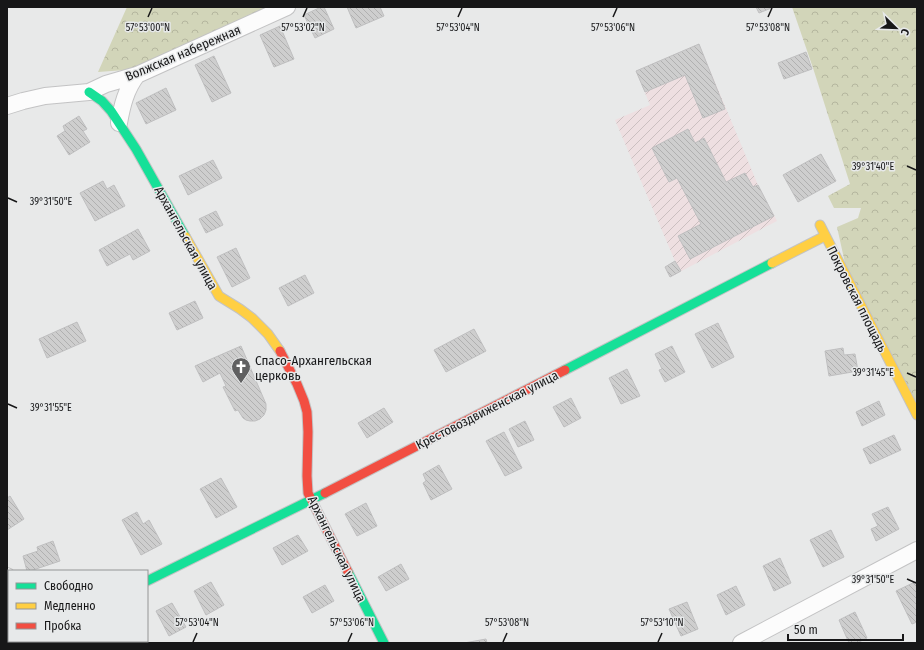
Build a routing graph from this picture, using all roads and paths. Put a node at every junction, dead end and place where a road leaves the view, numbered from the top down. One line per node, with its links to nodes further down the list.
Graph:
1 (287, 7): 2 (street, Волжская набережная)
2 (137, 75): 3 (street, Волжская набережная); 5 (street)
3 (89, 92): 4 (street, Волжская набережная); 5 (street, Архангельская улица)
4 (7, 106)
5 (119, 123): 9 (street, Архангельская улица)
6 (820, 225): 7 (street, Покровская площадь)
7 (825, 236): 8 (street, Покровская площадь); 9 (street, Крестовоздвиженская улица)
8 (917, 415)
9 (312, 500): 11 (street, Крестовоздвиженская улица); 12 (street, Архангельская улица)
10 (917, 550): 13 (street)
11 (148, 581)
12 (384, 643)
13 (741, 643)

